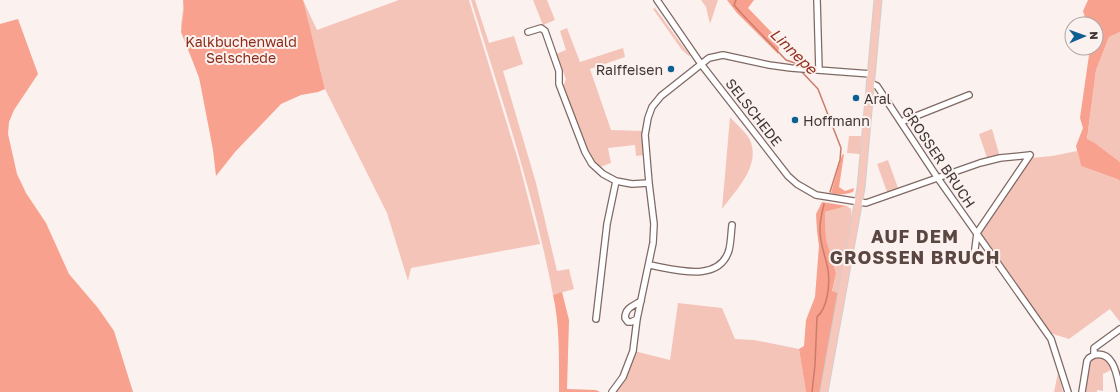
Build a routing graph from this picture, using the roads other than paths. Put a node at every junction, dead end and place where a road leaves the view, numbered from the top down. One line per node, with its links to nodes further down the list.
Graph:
1 (657, 0): 5 (street, SELSCHEDE)
2 (817, 0): 6 (street)
3 (878, 0): 7 (main road)
4 (528, 32): 12 (street)
5 (701, 64): 6 (street); 13 (street); 14 (street, SELSCHEDE)
6 (819, 70): 7 (street)
7 (871, 74): 8 (main road)
8 (870, 83): 10 (street, GROSSER BRUCH); 14 (main road)
9 (969, 95): 10 (street)
10 (901, 122): 11 (street, GROSSER BRUCH)
11 (936, 178): 14 (street, SELSCHEDE); 16 (street, GROSSER BRUCH); 16 (street, SELSCHEDE)
12 (616, 181): 13 (street); 20 (street)
13 (649, 183): 18 (street)
14 (858, 202): 26 (main road)
15 (732, 225): 18 (street)
16 (977, 233): 17 (street); 27 (street, GROSSER BRUCH)
17 (974, 257)
18 (649, 265): 19 (street)
19 (641, 301): 21 (street); 21 (street)
20 (596, 319)
21 (637, 319): 25 (street)
22 (1120, 329): 23 (street)
23 (1094, 355): 24 (street); 28 (street)
24 (1120, 390)
25 (612, 392)
26 (824, 392)
27 (1068, 392)
28 (1082, 392)

